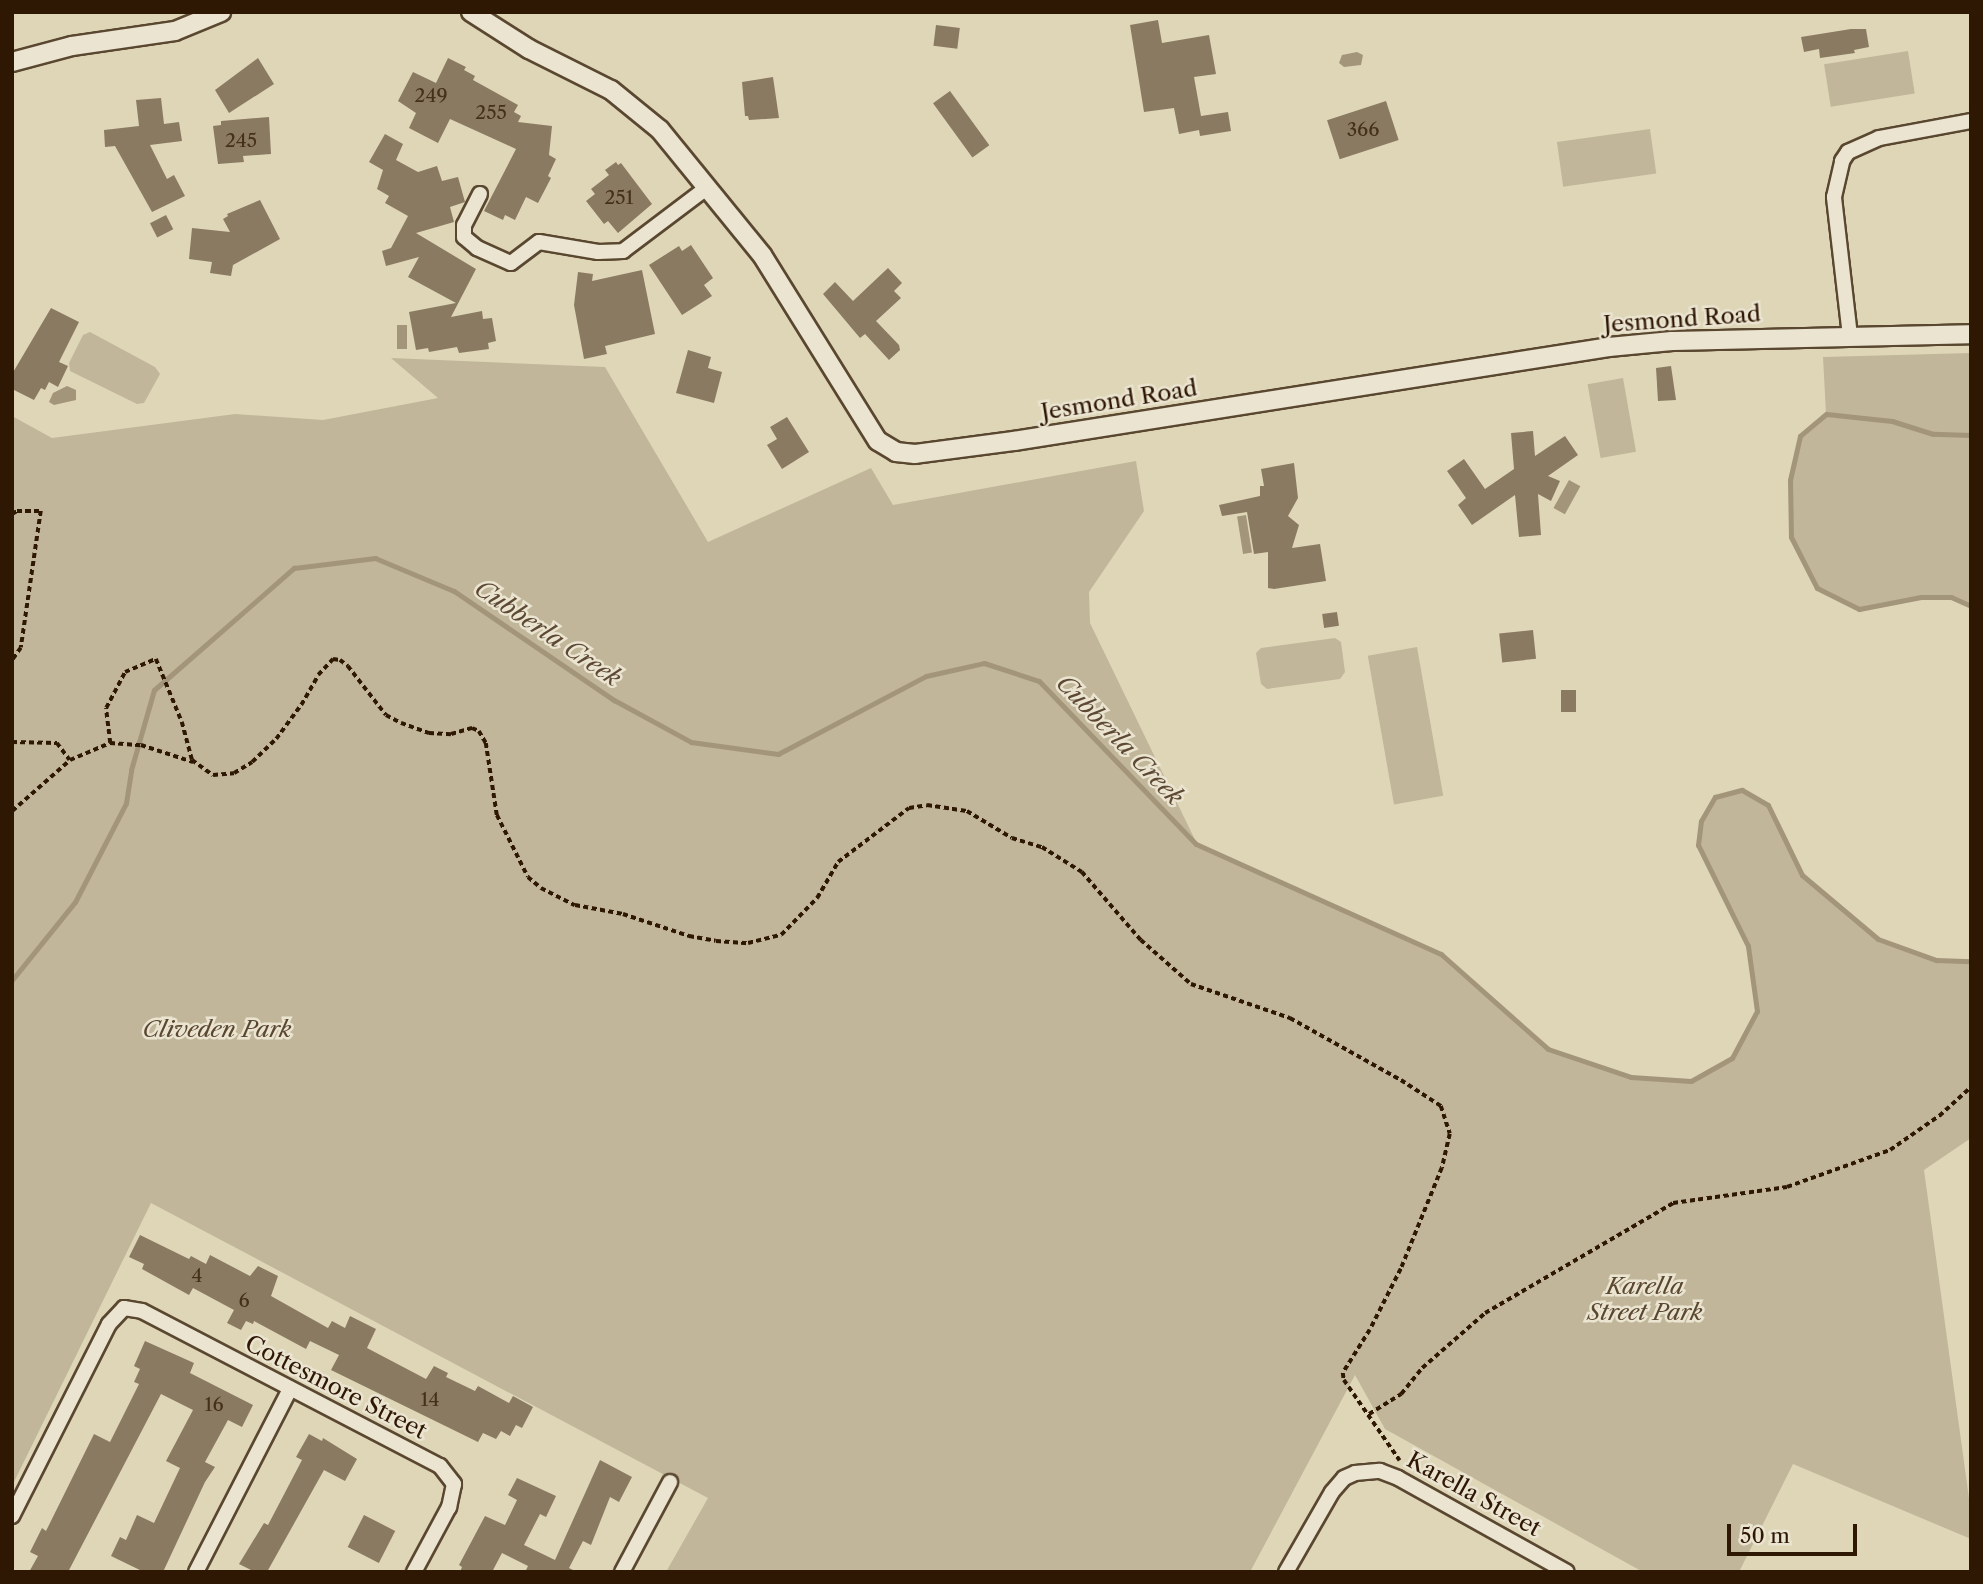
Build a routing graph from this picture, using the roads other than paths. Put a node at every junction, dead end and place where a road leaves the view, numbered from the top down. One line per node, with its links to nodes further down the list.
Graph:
1 (221, 12): 3 (street)
2 (471, 12): 5 (street, Jesmond Road)
3 (12, 62)
4 (1971, 121): 8 (street)
5 (708, 187): 6 (street); 8 (street, Jesmond Road)
6 (480, 194)
7 (1971, 334): 8 (street, Jesmond Road)
8 (1850, 336)
9 (290, 1389): 11 (street, Cottesmore Street); 12 (street); 13 (street, Cottesmore Street)
10 (670, 1482): 14 (street)
11 (12, 1516)
12 (195, 1572)
13 (414, 1572)
14 (622, 1572)
15 (1286, 1572): 16 (street, Karella Street)
16 (1567, 1572)

